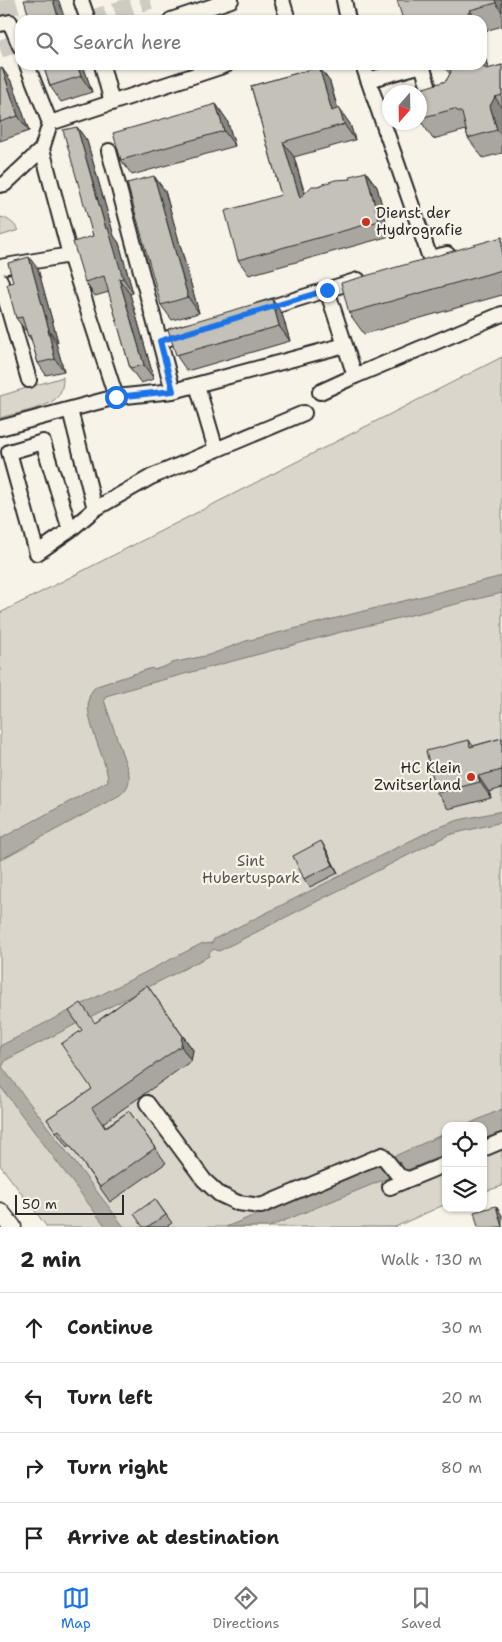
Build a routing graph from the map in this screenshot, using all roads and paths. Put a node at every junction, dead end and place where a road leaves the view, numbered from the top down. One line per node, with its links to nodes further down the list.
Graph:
1 (81, 0): 6 (lane)
2 (231, 0): 5 (lane)
3 (282, 0): 8 (lane)
4 (344, 0): 9 (lane)
5 (212, 9): 7 (lane)
6 (86, 15)
7 (190, 15)
8 (286, 15)
9 (347, 15)
10 (0, 24): 11 (lane)
11 (15, 34)
12 (29, 70): 22 (lane)
13 (103, 70): 19 (lane)
14 (211, 70): 19 (lane)
15 (365, 70): 18 (lane)
16 (404, 70): 18 (lane)
17 (424, 70): 20 (lane)
18 (368, 80): 21 (lane)
19 (112, 103): 22 (lane)
20 (427, 103)
21 (382, 109)
22 (50, 123): 24 (lane)
23 (389, 130): 27 (lane)
24 (42, 149): 26 (lane); 28 (lane)
25 (109, 151): 36 (lane)
26 (0, 185)
27 (457, 252)
28 (70, 255): 29 (lane); 43 (lane)
29 (0, 268)
30 (374, 276): 32 (lane)
31 (0, 280): 39 (lane)
32 (327, 290): 33 (lane); 37 (lane)
33 (247, 314)
34 (502, 314): 38 (lane)
35 (202, 328): 36 (lane)
36 (160, 341): 41 (lane)
37 (345, 345): 38 (lane); 40 (lane)
38 (355, 376): 42 (lane)
39 (29, 380)
40 (197, 385): 41 (lane); 47 (lane)
41 (173, 391): 43 (lane)
42 (320, 392)
43 (116, 397): 44 (lane)
44 (70, 410): 46 (lane); 48 (lane)
45 (304, 413): 47 (lane)
46 (0, 428)
47 (216, 450): 48 (lane)
48 (95, 509): 49 (lane)
49 (70, 530): 49 (lane)
50 (147, 1103): 53 (lane)
51 (502, 1141): 52 (lane)
52 (487, 1147)
53 (442, 1165)
54 (0, 1212): 55 (main road)
55 (12, 1227)

